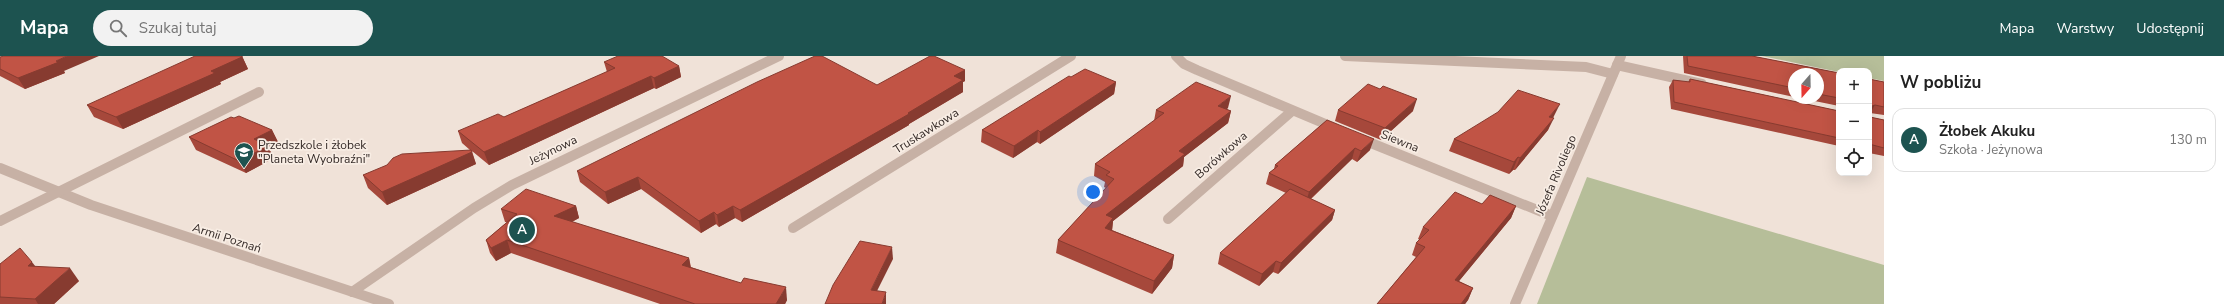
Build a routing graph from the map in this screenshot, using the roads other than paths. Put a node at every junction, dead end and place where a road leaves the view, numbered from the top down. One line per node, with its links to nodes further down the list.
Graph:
1 (779, 56): 16 (street, Jeżynowa)
2 (1071, 56): 15 (street, Truskawkowa)
3 (1176, 56): 9 (street, Siewna)
4 (1345, 56): 5 (street)
5 (1348, 56): 6 (street)
6 (1617, 65): 7 (street); 12 (street, Józefa Rivoliego)
7 (1715, 86)
8 (259, 92): 11 (street)
9 (1292, 111): 12 (street, Siewna); 13 (street, Borówkowa)
10 (0, 168): 11 (street, Armii Poznań)
11 (58, 192): 14 (street); 16 (street, Armii Poznań)
12 (1552, 216): 18 (street, Józefa Rivoliego)
13 (1168, 219)
14 (0, 221)
15 (793, 228)
16 (352, 292): 17 (street, Armii Poznań)
17 (389, 304)
18 (1515, 304)

